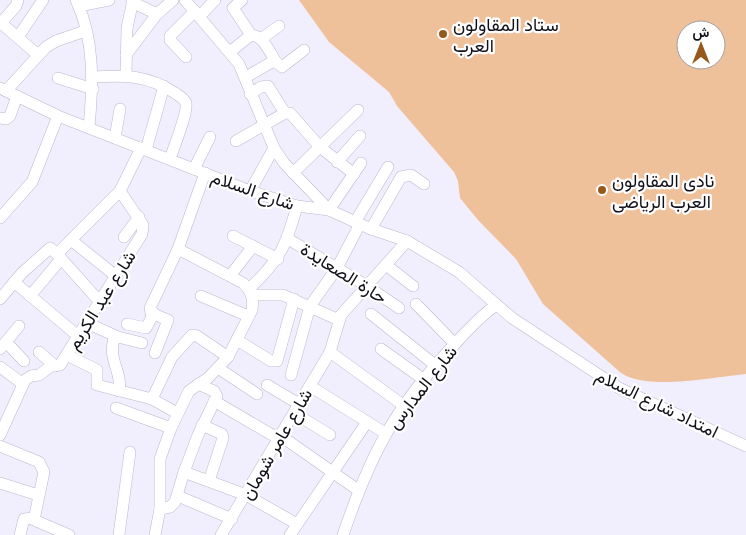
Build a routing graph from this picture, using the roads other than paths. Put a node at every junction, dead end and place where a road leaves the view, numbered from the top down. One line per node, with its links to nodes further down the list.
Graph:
1 (43, 0): 11 (street)
2 (109, 0): 9 (street)
3 (173, 0): 12 (street)
4 (185, 0): 10 (street)
5 (215, 0): 10 (street)
6 (242, 0): 16 (street)
7 (133, 1): 12 (street); 21 (street)
8 (17, 3): 11 (street); 13 (street)
9 (77, 3): 15 (street)
10 (198, 13): 19 (street); 22 (street)
11 (32, 14): 17 (street)
12 (157, 14): 21 (street)
13 (1, 24): 17 (street)
14 (279, 26): 16 (street)
15 (85, 31): 20 (street); 27 (street)
16 (256, 37): 19 (street); 23 (street)
17 (18, 38): 20 (street)
18 (304, 50): 23 (street)
19 (231, 51): 26 (street)
20 (38, 55): 29 (street)
21 (126, 55): 24 (street)
22 (186, 57)
23 (276, 62): 26 (street)
24 (126, 74): 27 (street); 28 (street)
25 (58, 78): 27 (street)
26 (246, 78): 30 (street)
27 (93, 83): 37 (street)
28 (164, 86): 44 (street); 45 (street)
29 (8, 92): 34 (street, شارع السلام); 35 (street)
30 (250, 94): 33 (street); 36 (street)
31 (120, 109): 40 (street)
32 (358, 110): 42 (street)
33 (285, 113): 36 (street); 42 (street)
34 (58, 116): 37 (street, شارع السلام); 58 (street)
35 (0, 118)
36 (262, 125): 41 (street); 43 (street)
37 (88, 128): 40 (street, شارع السلام)
38 (360, 136): 46 (street)
39 (210, 137): 49 (street)
40 (116, 138): 44 (street, شارع السلام)
41 (236, 141)
42 (320, 147): 46 (street); 50 (street)
43 (274, 148): 50 (street); 54 (street)
44 (144, 149): 45 (street, شارع السلام); 53 (street)
45 (170, 160): 49 (street, شارع السلام)
46 (336, 162): 51 (street)
47 (360, 163): 51 (street)
48 (388, 167): 59 (street)
49 (199, 171): 54 (street, شارع السلام); 67 (street)
50 (293, 172): 56 (street)
51 (354, 174): 56 (street)
52 (424, 184): 60 (street)
53 (120, 190): 57 (street); 64 (street)
54 (250, 191): 55 (street, شارع السلام)
55 (297, 206): 56 (street, شارع السلام); 63 (street)
56 (329, 210): 59 (street, شارع السلام)
57 (139, 217): 62 (street); 72 (street, شارع عبد الكريم)
58 (0, 218)
59 (357, 223): 60 (street, شارع السلام); 71 (street)
60 (371, 229): 65 (street, شارع السلام)
61 (233, 236): 66 (street)
62 (124, 237)
63 (288, 239): 69 (street); 71 (street, حارة الصعايدة)
64 (71, 240): 68 (street); 72 (street)
65 (407, 241): 70 (street); 85 (street, شارع السلام)
66 (252, 246): 69 (street); 73 (street)
67 (178, 249): 73 (street); 87 (street)
68 (59, 256): 74 (street); 78 (street); 82 (street)
69 (278, 259): 77 (street)
70 (386, 265): 75 (street); 76 (street)
71 (337, 268): 75 (street, حارة الصعايدة); 84 (street)
72 (116, 276): 82 (street, شارع عبد الكريم)
73 (230, 276): 77 (street)
74 (14, 282): 78 (street); 80 (street)
75 (367, 286): 86 (street, حارة الصعايدة); 90 (street)
76 (413, 286)
77 (250, 292): 81 (street); 89 (street)
78 (30, 296): 94 (street)
79 (201, 296): 89 (street)
80 (0, 299)
81 (294, 299): 84 (street); 96 (street)
82 (100, 302): 91 (street, شارع عبد الكريم)
83 (416, 304): 98 (street)
84 (310, 306): 90 (street); 111 (street)
85 (495, 306): 98 (street, شارع المدارس); 133 (street, امتداد شارع السلام)
86 (399, 308)
87 (154, 313): 92 (street); 103 (street)
88 (371, 314): 107 (street)
89 (248, 316): 96 (street)
90 (339, 320): 102 (street, شارع عامر شومان)
91 (87, 322): 94 (street, شارع عبد الكريم); 95 (street)
92 (127, 324)
93 (19, 326): 99 (street)
94 (78, 336): 104 (street, شارع عبد الكريم)
95 (115, 336): 97 (street); 117 (street)
96 (237, 340): 105 (street)
97 (142, 343)
98 (455, 344): 107 (street, شارع المدارس)
99 (3, 345): 106 (street)
100 (380, 349): 112 (street)
101 (39, 352): 108 (street)
102 (330, 352): 116 (street, شارع عامر شومان); 121 (street)
103 (155, 353)
104 (67, 354): 108 (street, شارع عبد الكريم); 117 (street)
105 (228, 357): 109 (street); 119 (street)
106 (24, 361)
107 (435, 364): 112 (street, شارع المدارس)
108 (55, 366): 113 (street, شارع عبد الكريم)
109 (218, 368): 114 (street); 118 (street)
110 (1, 371): 113 (street)
111 (291, 375)
112 (423, 379): 121 (street, شارع المدارس)
113 (23, 384): 129 (street)
114 (198, 384): 120 (street); 124 (street)
115 (267, 385): 123 (street)
116 (310, 386): 123 (street, شارع عامر شومان); 125 (street)
117 (119, 391): 119 (street)
118 (257, 394)
119 (152, 400): 124 (street)
120 (214, 401): 126 (street); 131 (street)
121 (403, 405): 128 (street, شارع المدارس)
122 (116, 408): 127 (street)
123 (297, 409): 130 (street); 131 (street, شارع عامر شومان)
124 (177, 413): 127 (street)
125 (367, 422): 128 (street); 136 (street)
126 (202, 425): 135 (street); 137 (street)
127 (171, 428): 143 (street)
128 (385, 433): 139 (street, شارع المدارس)
129 (0, 435)
130 (330, 436)
131 (280, 438): 136 (street); 141 (street, شارع عامر شومان)
132 (0, 446): 140 (street)
133 (746, 446)
134 (130, 452): 149 (street)
135 (184, 472): 137 (street); 142 (street)
136 (333, 472): 139 (street); 146 (street)
137 (209, 480): 141 (street)
138 (0, 483): 140 (street)
139 (358, 490): 153 (street, شارع المدارس)
140 (38, 495): 144 (street)
141 (246, 495): 145 (street, شارع عامر شومان); 146 (street)
142 (178, 496): 143 (street); 145 (street)
143 (160, 509): 150 (street)
144 (34, 518): 147 (street); 148 (street)
145 (232, 518): 151 (street, شارع عامر شومان)
146 (297, 524): 152 (street)
147 (20, 535)
148 (69, 535)
149 (119, 535)
150 (155, 535)
151 (222, 535)
152 (290, 535)
153 (343, 535)

